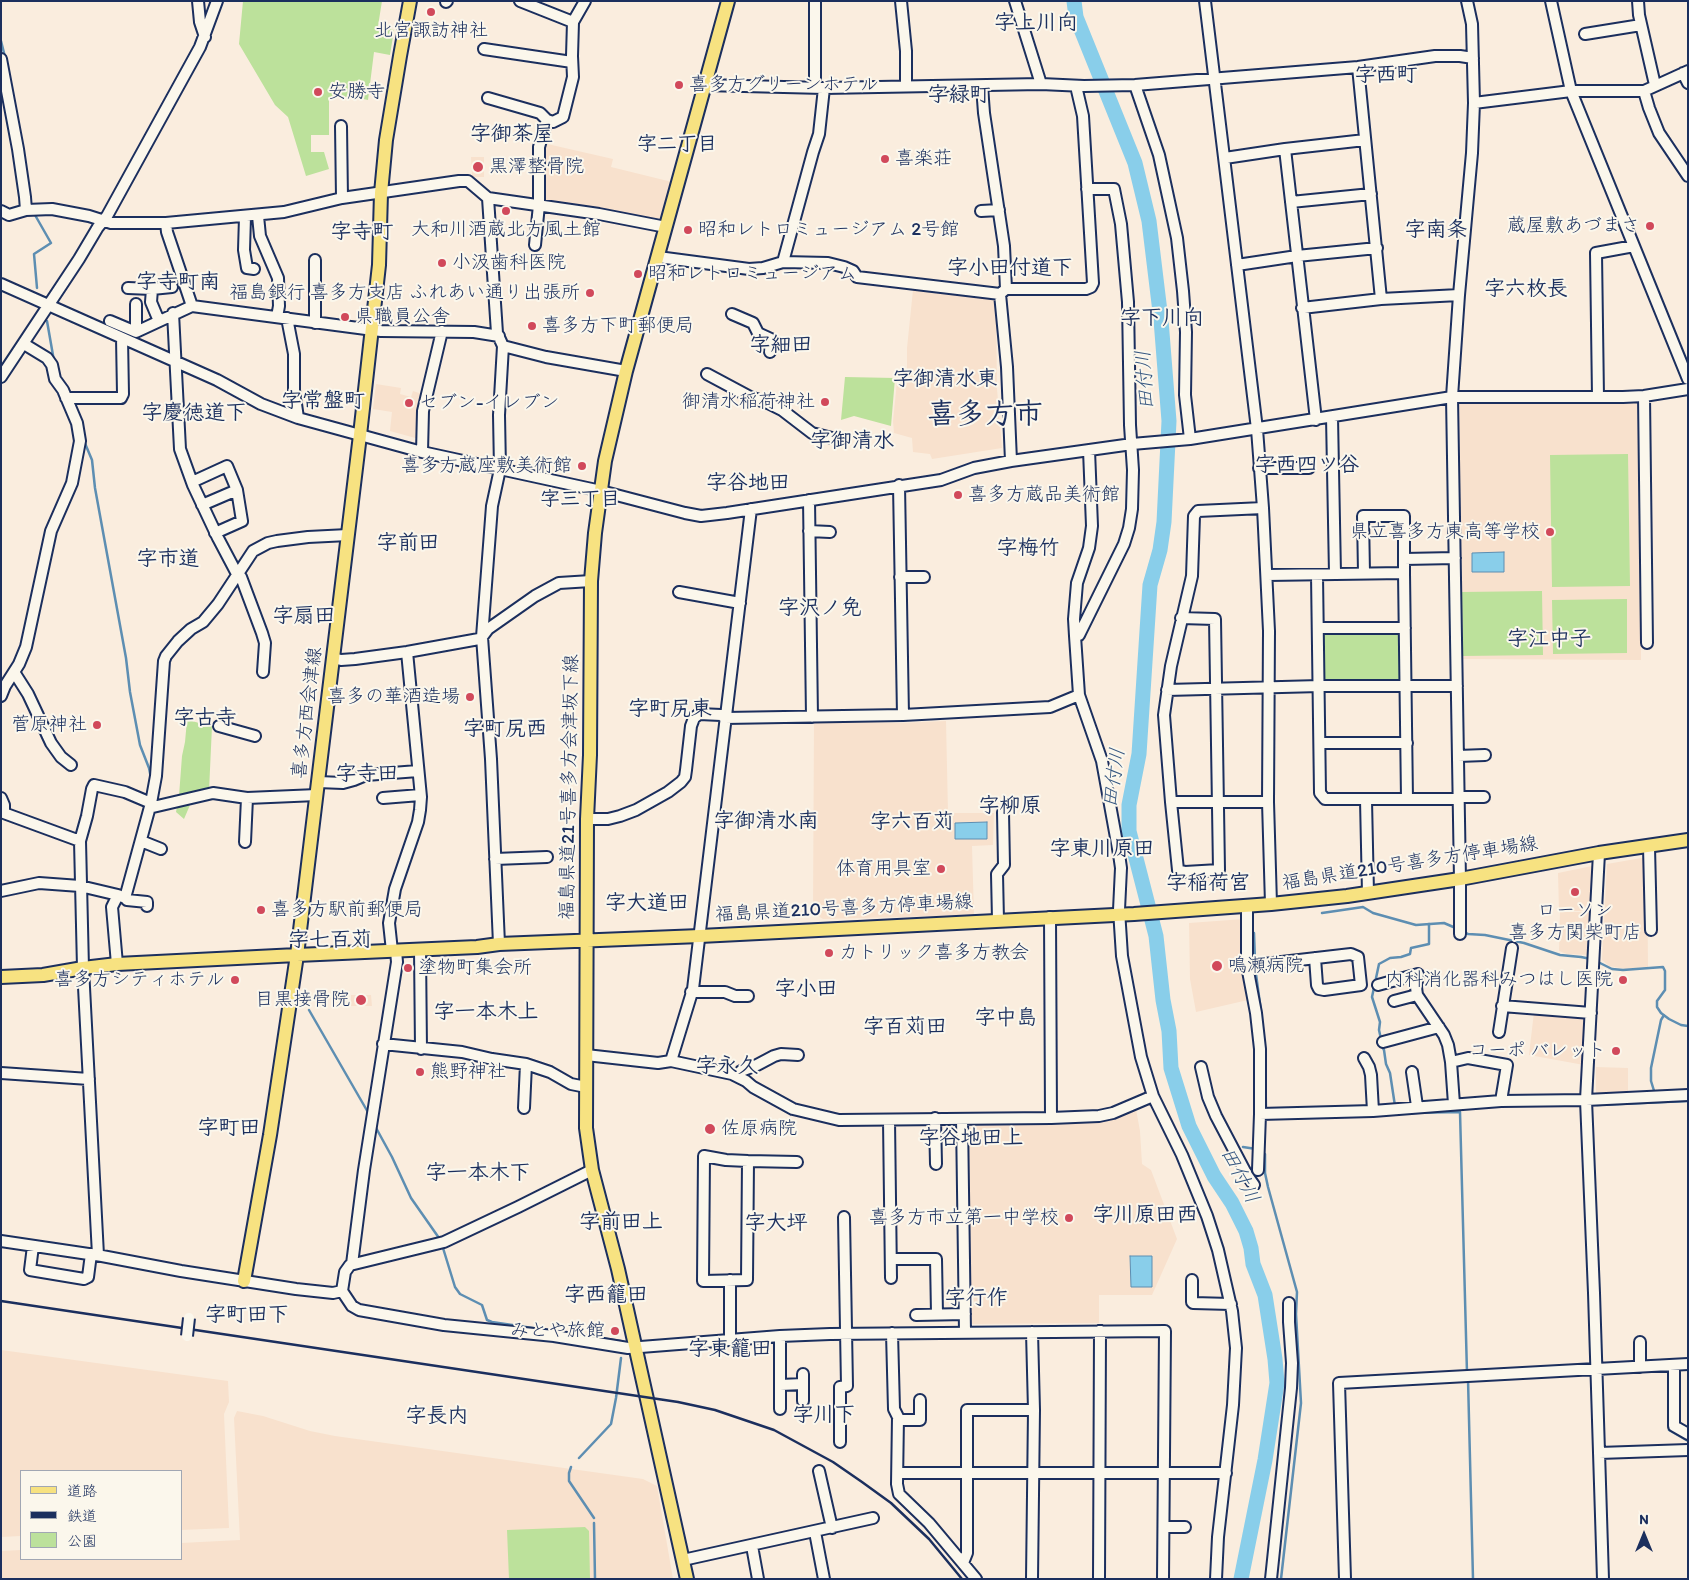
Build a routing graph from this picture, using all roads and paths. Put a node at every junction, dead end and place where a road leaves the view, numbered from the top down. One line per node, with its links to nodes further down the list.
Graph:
1 (198, 1): 17 (street)
2 (217, 1): 17 (street)
3 (410, 1): 44 (main road, 喜多方西会津線)
4 (520, 1): 14 (street)
5 (585, 1): 14 (street)
6 (728, 1): 26 (main road, 福島県道21号喜多方会津坂下線)
7 (815, 1): 32 (street)
8 (901, 1): 29 (street)
9 (1016, 1): 25 (street)
10 (1205, 1): 24 (street)
11 (1467, 1): 19 (street)
12 (1551, 1): 33 (street)
13 (1638, 1): 15 (street)
14 (574, 22): 21 (street)
15 (1641, 25): 16 (street); 28 (street)
16 (1585, 34)
17 (205, 37): 56 (street)
18 (484, 50): 21 (street)
19 (1473, 58): 22 (street); 36 (street)
20 (1, 59): 50 (street)
21 (572, 62): 37 (street)
22 (1358, 67): 24 (street); 39 (street)
23 (1686, 76): 28 (street)
24 (1214, 78): 27 (street); 41 (street)
25 (1041, 84): 30 (street); 31 (street)
26 (704, 85): 32 (street); 58 (main road, 福島県道21号喜多方会津坂下線)
27 (1135, 85): 31 (street); 108 (street)
28 (1655, 85): 34 (street)
29 (906, 86): 30 (street); 32 (street)
30 (982, 86): 51 (street)
31 (1080, 86): 43 (street)
32 (820, 88): 65 (street)
33 (1572, 91): 34 (street); 36 (street); 60 (street)
34 (1644, 91): 42 (street)
35 (488, 98): 37 (street)
36 (1474, 103): 73 (street)
37 (547, 120): 49 (street)
38 (341, 126): 46 (street)
39 (1365, 140): 40 (street); 45 (street)
40 (1285, 149): 41 (street); 48 (street)
41 (1225, 158): 66 (street)
42 (1688, 176)
43 (1087, 189): 72 (street); 109 (street)
44 (381, 193): 46 (street); 47 (street); 85 (main road, 喜多方西会津線)
45 (1370, 194): 48 (street); 61 (street)
46 (342, 198): 54 (street)
47 (488, 198): 49 (street); 89 (street)
48 (1291, 202): 62 (street)
49 (539, 205): 58 (street); 59 (street)
50 (26, 210): 52 (street); 56 (street)
51 (999, 210): 53 (street); 72 (street)
52 (1, 211)
53 (981, 211)
54 (258, 216): 55 (street); 81 (street)
55 (245, 217): 57 (street); 67 (street)
56 (103, 222): 57 (street); 76 (street)
57 (166, 223): 77 (street)
58 (666, 227): 63 (main road, 福島県道21号喜多方会津坂下線)
59 (535, 245)
60 (1634, 246): 96 (street); 100 (street)
61 (1377, 248): 62 (street); 74 (street)
62 (1297, 256): 66 (street); 78 (street)
63 (658, 257): 65 (street); 93 (main road, 福島県道21号喜多方会津坂下線)
64 (315, 260): 84 (street)
65 (783, 262): 72 (street)
66 (1236, 265): 105 (street)
67 (254, 269)
68 (1, 284): 76 (street)
69 (172, 287): 71 (street)
70 (128, 288): 71 (street)
71 (152, 289): 83 (street)
72 (1003, 292): 112 (street)
73 (1459, 295): 74 (street); 99 (street)
74 (1381, 299): 78 (street)
75 (136, 304): 87 (street)
76 (49, 305): 88 (street); 90 (street)
77 (192, 306): 79 (street); 81 (street)
78 (1302, 308): 104 (street)
79 (173, 313): 83 (street); 92 (street)
80 (732, 314): 91 (street)
81 (282, 318): 84 (street); 103 (street)
82 (110, 321): 87 (street)
83 (159, 321): 87 (street)
84 (316, 323): 85 (street)
85 (372, 329): 86 (street); 106 (main road, 喜多方西会津線)
86 (442, 331): 89 (street); 111 (street)
87 (136, 332)
88 (122, 338): 92 (street); 101 (street)
89 (500, 338): 93 (street); 115 (street)
90 (24, 344): 95 (street); 101 (street)
91 (770, 352)
92 (174, 362): 103 (street); 116 (street)
93 (626, 371): 119 (main road, 福島県道21号喜多方会津坂下線)
94 (707, 374): 107 (street)
95 (1, 377)
96 (1688, 379)
97 (1688, 390): 98 (street)
98 (1644, 396): 100 (street); 146 (street)
99 (1452, 397): 100 (street); 102 (street); 128 (street)
100 (1598, 397)
101 (66, 398): 149 (street)
102 (1332, 417): 104 (street); 133 (street)
103 (298, 418): 106 (street)
104 (1316, 420): 105 (street)
105 (1257, 429): 108 (street); 113 (street)
106 (360, 434): 111 (street); 127 (main road, 喜多方西会津線)
107 (832, 438)
108 (1186, 440): 109 (street)
109 (1132, 444): 110 (street); 144 (street)
110 (1089, 450): 112 (street); 144 (street)
111 (422, 452): 115 (street)
112 (1011, 461): 117 (street)
113 (1259, 468): 114 (street); 122 (street)
114 (1309, 468)
115 (500, 469): 119 (street); 145 (street)
116 (192, 482): 118 (street); 121 (street)
117 (899, 485): 120 (street); 137 (street)
118 (237, 490): 121 (street); 126 (street)
119 (601, 491): 123 (street); 138 (main road, 福島県道21号喜多方会津坂下線)
120 (809, 500): 123 (street); 124 (street)
121 (202, 505): 126 (street)
122 (1263, 508): 134 (street); 141 (street)
123 (751, 509): 140 (street)
124 (809, 532): 125 (street); 160 (street)
125 (830, 532)
126 (215, 533): 132 (street)
127 (348, 535): 132 (street); 148 (main road, 喜多方西会津線)
128 (1456, 558): 129 (street); 153 (street)
129 (1404, 559): 130 (street); 131 (street)
130 (1364, 573): 131 (street); 133 (street)
131 (1404, 573): 143 (street)
132 (237, 574): 150 (street); 183 (street)
133 (1335, 574): 135 (street)
134 (1267, 575): 135 (street); 154 (street)
135 (1317, 575): 142 (street)
136 (924, 576): 137 (street)
137 (900, 577): 159 (street)
138 (591, 581): 145 (street); 186 (main road, 福島県道21号喜多方会津坂下線)
139 (679, 592): 140 (street)
140 (740, 603): 161 (street)
141 (1181, 618): 155 (street); 156 (street)
142 (1319, 628): 143 (street); 152 (street)
143 (1405, 628): 151 (street)
144 (1075, 636): 157 (street)
145 (482, 637): 147 (street); 195 (street)
146 (1647, 643)
147 (407, 652): 148 (street); 169 (street)
148 (333, 658): 170 (main road, 喜多方西会津線)
149 (14, 672): 158 (street); 168 (street)
150 (263, 672)
151 (1406, 685): 152 (street); 153 (street); 165 (street)
152 (1320, 686): 154 (street); 164 (street)
153 (1457, 686): 166 (street)
154 (1269, 688): 155 (street); 182 (street)
155 (1216, 689): 156 (street); 181 (street)
156 (1168, 690): 180 (street)
157 (1079, 695): 159 (street); 204 (street)
158 (1, 696)
159 (903, 715): 160 (street)
160 (812, 717): 161 (street)
161 (725, 718): 186 (street); 209 (street)
162 (219, 726): 163 (street)
163 (255, 736)
164 (1320, 743): 165 (street); 178 (street)
165 (1407, 743): 179 (street)
166 (1458, 756): 167 (street); 177 (street)
167 (1485, 756)
168 (71, 765)
169 (418, 771): 170 (street); 172 (street)
170 (318, 782): 171 (main road, 喜多方西会津線)
171 (317, 795): 175 (street); 215 (main road, 喜多方西会津線)
172 (420, 795): 176 (street); 214 (street)
173 (1484, 797): 177 (street)
174 (1, 798): 185 (street)
175 (247, 798): 183 (street); 190 (street)
176 (383, 798)
177 (1459, 798): 179 (street); 196 (street)
178 (1366, 800): 179 (street); 199 (street)
179 (1407, 800)
180 (1171, 802): 181 (street); 181 (street)
181 (1218, 802): 182 (street)
182 (1268, 802): 201 (street)
183 (152, 805): 188 (street); 189 (street)
184 (1003, 812): 206 (street)
185 (2, 813): 188 (street)
186 (588, 819): 210 (main road, 福島県道21号喜多方会津坂下線)
187 (1688, 840): 191 (main road, 福島県道210号喜多方停車場線)
188 (80, 841): 197 (street)
189 (141, 841): 192 (street); 200 (street)
190 (245, 842)
191 (1649, 847): 193 (main road, 福島県道210号喜多方停車場線); 207 (street)
192 (161, 850)
193 (1599, 853): 196 (main road, 福島県道210号喜多方停車場線); 227 (street)
194 (547, 857): 195 (street)
195 (495, 859): 211 (street)
196 (1460, 879): 199 (main road, 福島県道210号喜多方停車場線); 208 (street)
197 (80, 886): 198 (street); 200 (street); 219 (street)
198 (1, 891)
199 (1368, 893): 201 (main road, 福島県道210号喜多方停車場線)
200 (122, 896): 203 (street); 217 (street)
201 (1270, 904): 202 (main road, 福島県道210号喜多方停車場線)
202 (1247, 905): 204 (main road, 福島県道210号喜多方停車場線); 218 (street)
203 (147, 906)
204 (1119, 915): 205 (main road, 福島県道210号喜多方停車場線); 246 (street)
205 (1050, 917): 206 (main road, 福島県道210号喜多方停車場線); 256 (street)
206 (998, 920): 209 (main road, 福島県道210号喜多方停車場線)
207 (1651, 930)
208 (1460, 934)
209 (700, 936): 210 (main road, 福島県道210号喜多方停車場線); 222 (street)
210 (587, 940): 211 (main road, 福島県道210号喜多方停車場線); 233 (main road, 福島県道21号喜多方会津坂下線)
211 (499, 944): 213 (main road, 福島県道210号喜多方停車場線)
212 (1512, 948): 226 (street)
213 (420, 950): 214 (main road, 福島県道210号喜多方停車場線); 232 (street)
214 (394, 951): 215 (main road, 福島県道210号喜多方停車場線); 231 (street)
215 (297, 955): 217 (main road); 273 (main road)
216 (1314, 958): 216 (street); 218 (street)
217 (117, 964): 219 (main road)
218 (1247, 966): 253 (street)
219 (83, 968): 220 (main road); 243 (street)
220 (1, 977)
221 (1378, 985): 223 (street)
222 (691, 992): 224 (street); 236 (street)
223 (1417, 995): 225 (street); 228 (street)
224 (748, 996)
225 (1394, 1001)
226 (1502, 1006): 227 (street); 229 (street)
227 (1591, 1013): 247 (street)
228 (1438, 1027): 230 (street); 237 (street)
229 (1499, 1032)
230 (1383, 1042)
231 (383, 1044): 232 (street); 269 (street)
232 (421, 1049): 238 (street)
233 (586, 1055): 236 (street); 244 (main road, 福島県道21号喜多方会津坂下線)
234 (798, 1055): 242 (street)
235 (1364, 1058): 252 (street)
236 (671, 1062): 242 (street)
237 (1451, 1062): 248 (street); 249 (street)
238 (526, 1064): 244 (street); 251 (street)
239 (1201, 1066): 263 (street)
240 (1412, 1072): 250 (street)
241 (1, 1073): 243 (street)
242 (738, 1077): 257 (street)
243 (89, 1079): 267 (street)
244 (586, 1087): 261 (main road, 福島県道21号喜多方会津坂下線)
245 (1688, 1095): 247 (street)
246 (1154, 1096): 256 (street); 276 (street)
247 (1586, 1100): 248 (street); 294 (street)
248 (1501, 1101): 249 (street)
249 (1454, 1104): 250 (street)
250 (1417, 1106): 252 (street)
251 (524, 1108)
252 (1373, 1111): 253 (street)
253 (1260, 1114): 262 (street)
254 (936, 1118): 255 (street); 257 (street); 260 (street)
255 (962, 1118): 256 (street); 278 (street)
256 (1051, 1118)
257 (889, 1120): 268 (street)
258 (748, 1160): 259 (street); 271 (street); 271 (street)
259 (797, 1162)
260 (936, 1164)
261 (592, 1170): 269 (street); 290 (main road, 福島県道21号喜多方会津坂下線)
262 (1258, 1170)
263 (1254, 1185)
264 (844, 1217): 285 (street)
265 (1, 1241): 266 (street)
266 (33, 1246): 267 (street); 267 (street)
267 (94, 1255): 273 (street)
268 (892, 1259): 270 (street); 277 (street)
269 (351, 1265): 274 (street)
270 (892, 1278)
271 (730, 1280): 288 (street)
272 (1192, 1280): 276 (street)
273 (244, 1281): 274 (street)
274 (343, 1295): 290 (street)
275 (1289, 1303): 328 (street)
276 (1231, 1304): 310 (street)
277 (937, 1314): 278 (street); 279 (street)
278 (965, 1314): 281 (street)
279 (916, 1315)
280 (189, 1318): 286 (street, bridge)
281 (965, 1332): 282 (street); 284 (street)
282 (1032, 1332): 283 (street); 299 (street)
283 (1100, 1332): 309 (street); 311 (street)
284 (892, 1333): 285 (street); 300 (street)
285 (847, 1334): 287 (street); 302 (street)
286 (187, 1336)
287 (780, 1336): 288 (street); 295 (street)
288 (730, 1340): 290 (street)
289 (1640, 1342): 293 (street)
290 (634, 1346): 318 (main road, 福島県道21号喜多方会津坂下線)
291 (1688, 1364): 292 (street)
292 (1674, 1365): 293 (street); 301 (street)
293 (1640, 1367): 294 (street)
294 (1597, 1370): 304 (street); 329 (street)
295 (780, 1384): 297 (street); 298 (street)
296 (920, 1400): 300 (street)
297 (803, 1401)
298 (780, 1408)
299 (1034, 1410): 307 (street); 308 (street)
300 (898, 1420): 306 (street)
301 (1688, 1434)
302 (840, 1442)
303 (1688, 1450): 304 (street)
304 (1598, 1453): 330 (street)
305 (819, 1471): 314 (street)
306 (898, 1473): 307 (street); 319 (street)
307 (967, 1473): 308 (street); 319 (street)
308 (1034, 1473): 309 (street); 324 (street)
309 (1100, 1473): 311 (street); 325 (street)
310 (1226, 1473): 311 (street); 327 (street)
311 (1164, 1474): 315 (street)
312 (873, 1518): 314 (street)
313 (1185, 1527): 315 (street)
314 (832, 1528): 316 (street)
315 (1164, 1528): 326 (street)
316 (815, 1532): 317 (street); 322 (street)
317 (752, 1546): 318 (street); 321 (street)
318 (682, 1560): 320 (main road, 福島県道21号喜多方会津坂下線)
319 (963, 1563): 323 (street)
320 (687, 1579)
321 (758, 1579)
322 (824, 1579)
323 (976, 1579)
324 (1032, 1579)
325 (1099, 1579)
326 (1163, 1579)
327 (1216, 1579)
328 (1271, 1579)
329 (1345, 1579)
330 (1602, 1579)

